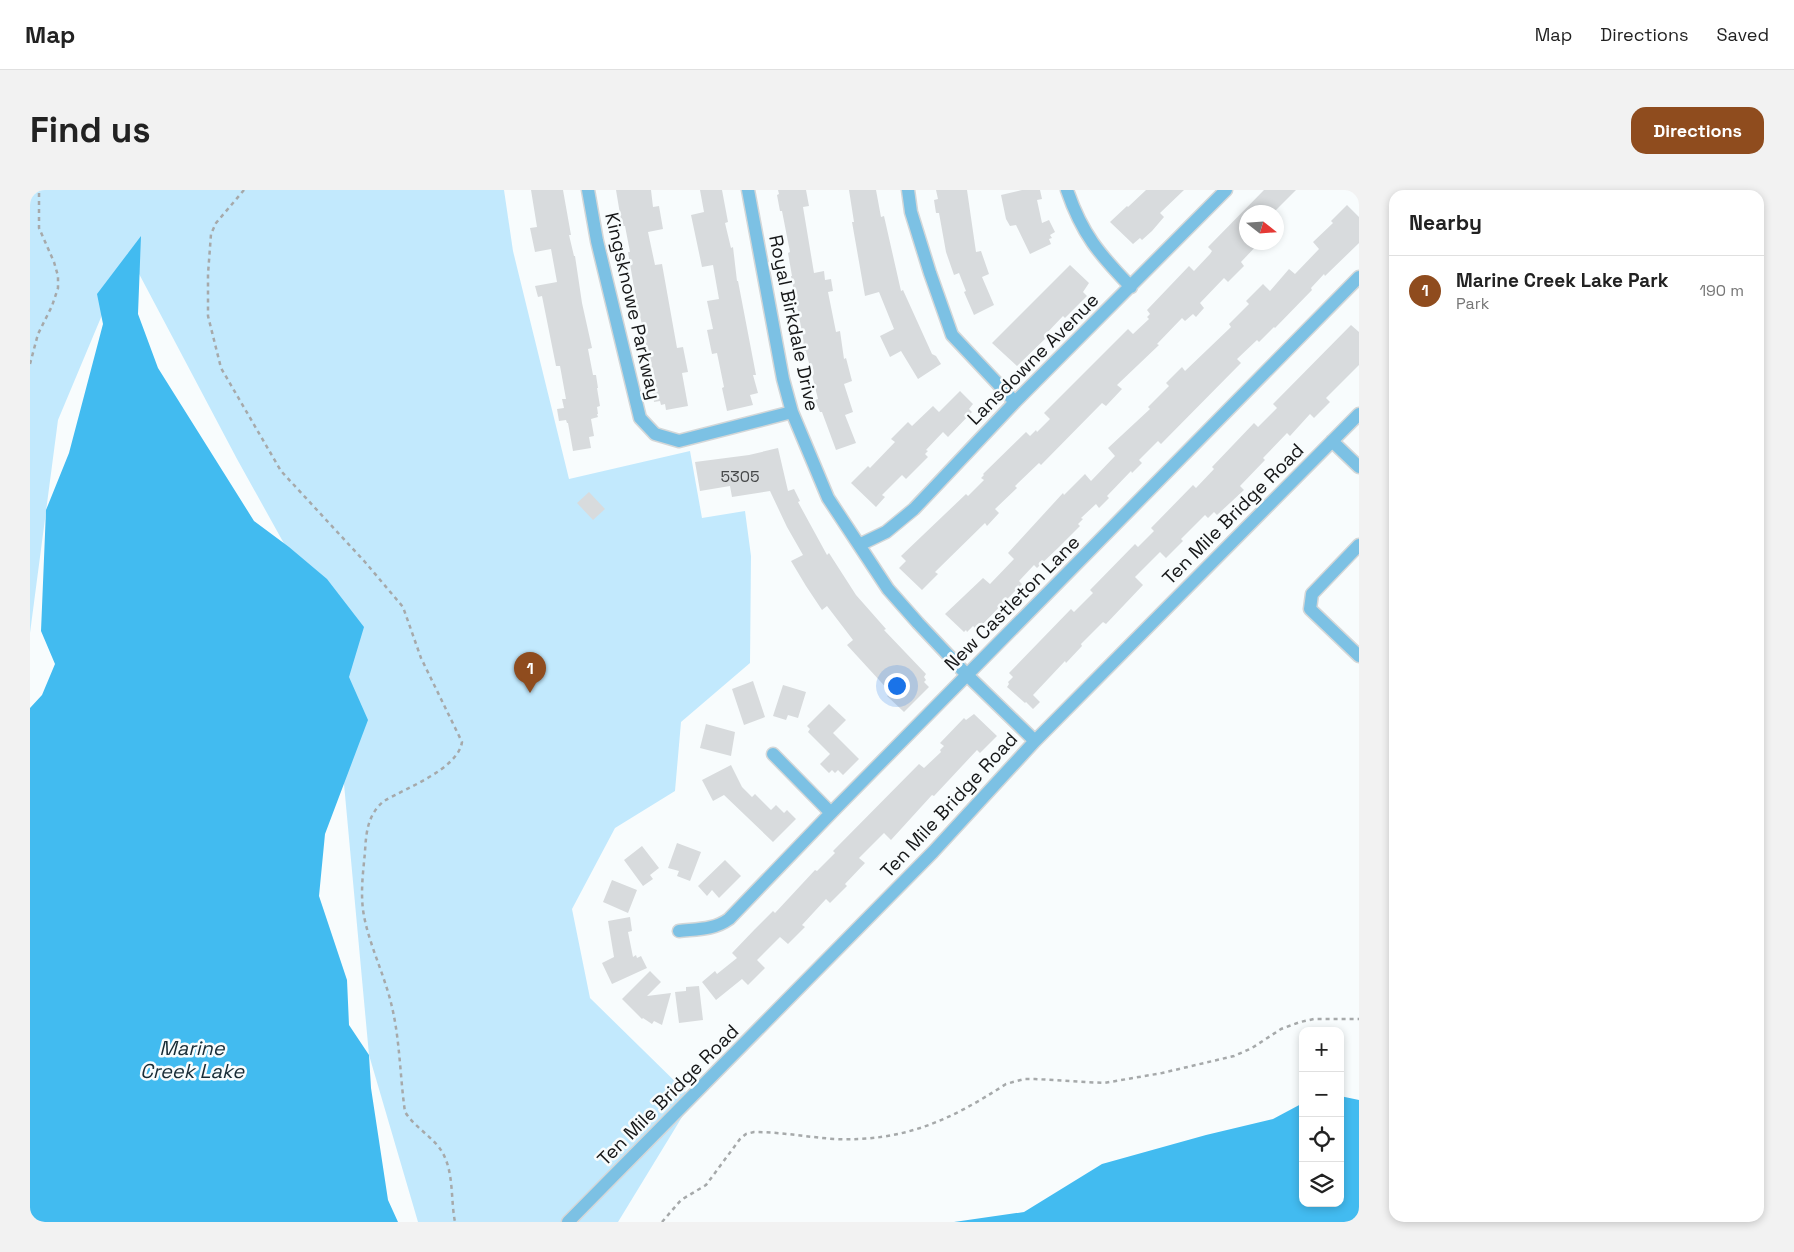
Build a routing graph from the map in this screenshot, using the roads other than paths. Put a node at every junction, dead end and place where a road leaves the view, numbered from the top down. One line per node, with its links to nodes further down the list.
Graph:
1 (588, 190): 9 (street, Kingsknowe Parkway)
2 (748, 190): 9 (street, Royal Birkdale Drive)
3 (908, 190): 8 (street)
4 (1067, 190): 7 (street)
5 (1226, 190): 7 (street, Lansdowne Avenue)
6 (1359, 277): 16 (street, New Castleton Lane)
7 (1131, 287): 8 (street, Lansdowne Avenue)
8 (1015, 402): 13 (street, Lansdowne Avenue)
9 (792, 412): 13 (street, Royal Birkdale Drive)
10 (1359, 414): 11 (street, Ten Mile Bridge Road)
11 (1332, 441): 12 (street); 17 (street, Ten Mile Bridge Road)
12 (1359, 467)
13 (860, 545): 16 (street, Royal Birkdale Drive)
14 (1359, 545): 15 (street)
15 (1359, 656)
16 (967, 675): 17 (street, Royal Birkdale Drive); 19 (street, New Castleton Lane)
17 (1035, 741): 21 (street, Ten Mile Bridge Road)
18 (773, 754): 19 (street)
19 (831, 813): 20 (street, New Castleton Lane)
20 (679, 931)
21 (568, 1222)

